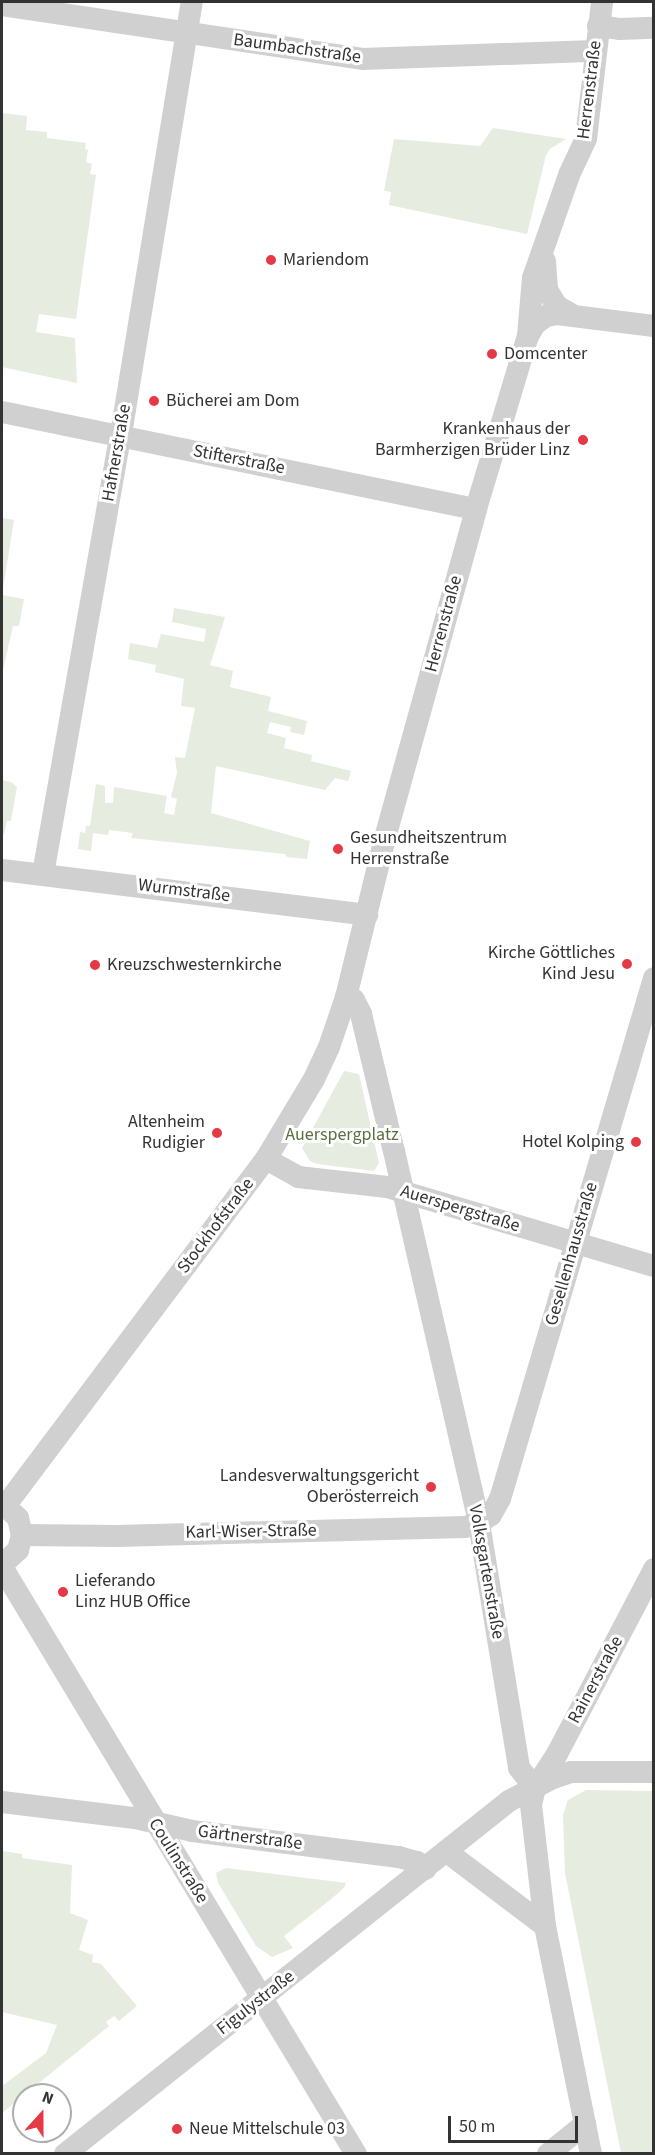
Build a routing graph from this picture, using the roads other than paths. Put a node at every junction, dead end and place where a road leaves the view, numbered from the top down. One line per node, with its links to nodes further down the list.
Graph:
1 (192, 2): 6 (street, Hafnerstraße)
2 (602, 2): 4 (street, Herrenstraße)
3 (2, 5): 6 (street, Baumbachstraße)
4 (598, 26): 5 (street); 7 (street, Herrenstraße)
5 (654, 28)
6 (188, 33): 7 (street, Baumbachstraße); 13 (street, Hafnerstraße)
7 (595, 51): 8 (street, Herrenstraße)
8 (546, 244): 9 (street, Herrenstraße); 11 (street, Herrenstraße)
9 (572, 314): 10 (street); 11 (street, Herrenstraße)
10 (654, 326)
11 (528, 336): 14 (street, Herrenstraße)
12 (2, 412): 13 (street, Stifterstraße)
13 (120, 436): 14 (street, Stifterstraße); 16 (street, Hafnerstraße)
14 (476, 508): 17 (street, Herrenstraße)
15 (2, 870): 16 (street, Wurmstraße)
16 (43, 874): 17 (street, Wurmstraße)
17 (366, 915): 19 (street, Stockhofstraße)
18 (654, 978): 22 (street, Gesellenhausstraße)
19 (346, 997): 20 (street, Stockhofstraße); 21 (street, Volksgartenstraße)
20 (266, 1159): 21 (street, Auerspergstraße); 24 (street, Stockhofstraße)
21 (404, 1192): 22 (street, Auerspergstraße); 25 (street, Volksgartenstraße)
22 (575, 1244): 23 (street, Auerspergstraße); 25 (street, Gesellenhausstraße)
23 (654, 1266)
24 (4, 1504): 26 (street)
25 (485, 1519): 26 (street, Karl-Wiser-Straße); 30 (street, Volksgartenstraße)
26 (22, 1535): 27 (street)
27 (2, 1566): 32 (street, Coulinstraße)
28 (654, 1569): 30 (street, Rainerstraße)
29 (654, 1772): 30 (street)
30 (535, 1788): 33 (street); 35 (street)
31 (2, 1802): 32 (street, Gärtnerstraße)
32 (155, 1823): 34 (street, Gärtnerstraße); 36 (street, Coulinstraße)
33 (447, 1852): 34 (street, Figulystraße); 35 (street)
34 (426, 1869): 36 (street, Figulystraße)
35 (545, 1926): 37 (street)
36 (262, 1998): 38 (street, Figulystraße); 39 (street, Coulinstraße)
37 (585, 2124): 40 (street); 41 (street)
38 (65, 2154)
39 (356, 2154)
40 (548, 2154)
41 (591, 2154)

